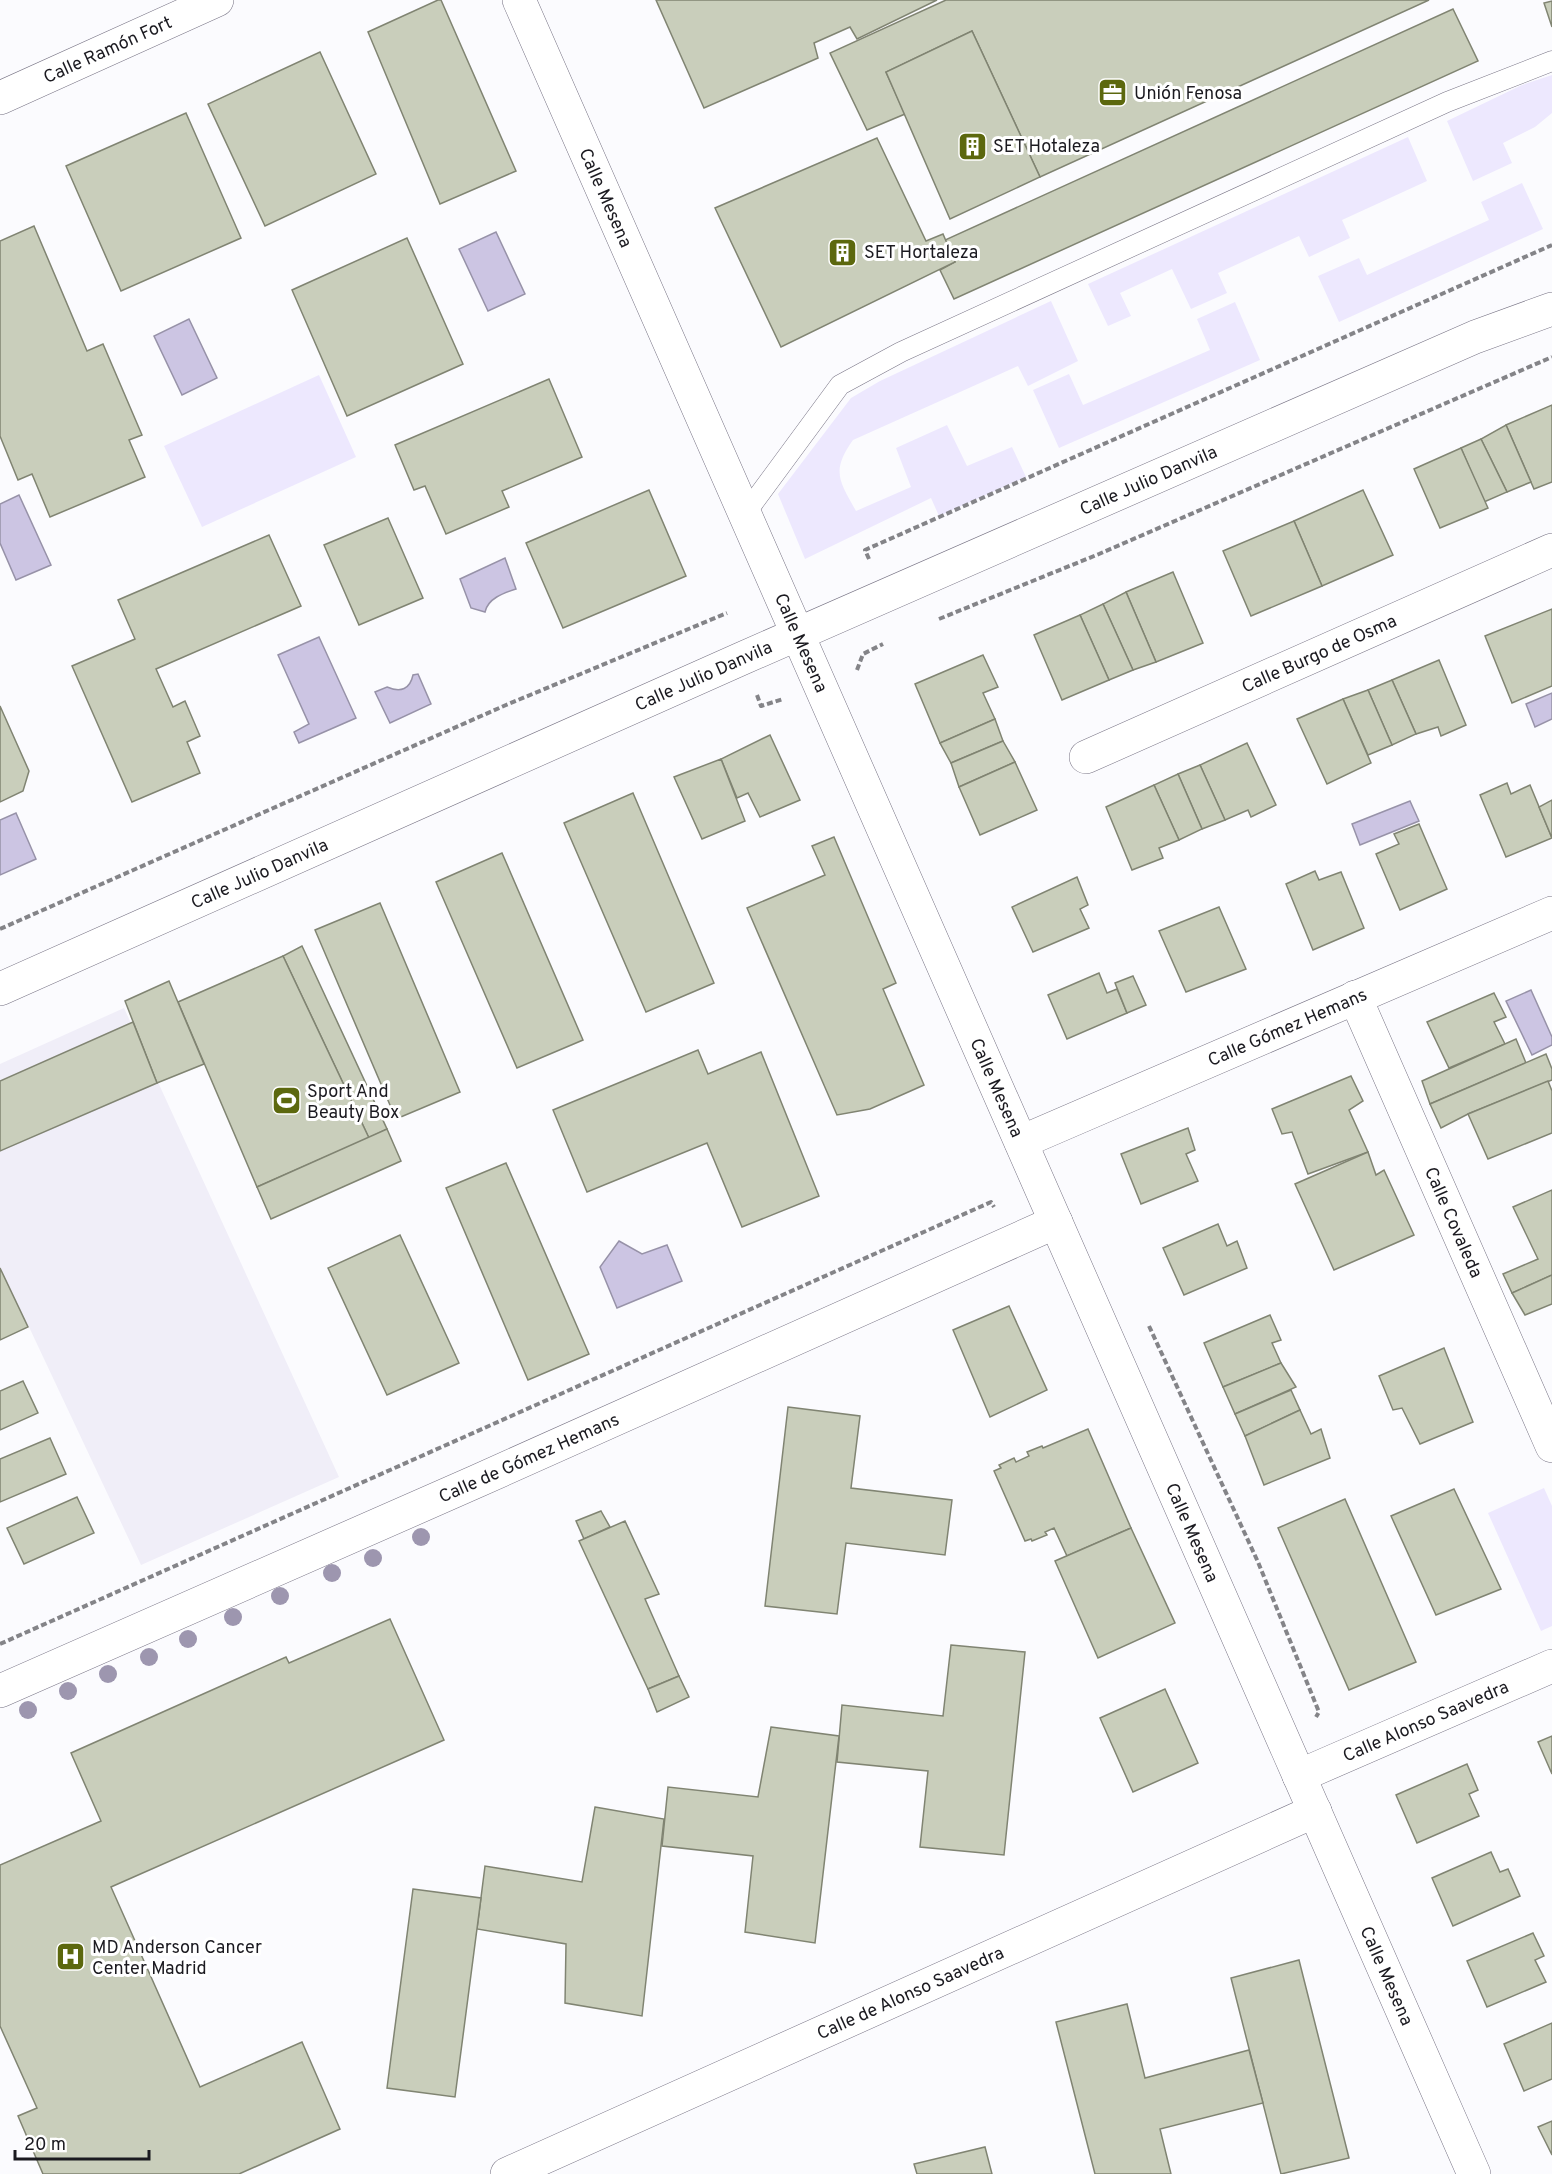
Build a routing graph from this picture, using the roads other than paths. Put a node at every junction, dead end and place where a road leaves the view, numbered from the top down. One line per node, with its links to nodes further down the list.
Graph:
1 (217, 0): 4 (street, Calle Ramón Fort)
2 (519, 0): 8 (street, Calle Mesena)
3 (1552, 61): 8 (lane)
4 (0, 98)
5 (1552, 286): 7 (street, Calle Julio Danvila)
6 (1552, 309): 7 (street, Calle Julio Danvila)
7 (1475, 337): 10 (street, Calle Julio Danvila)
8 (745, 514): 10 (street, Calle Mesena)
9 (1552, 550): 11 (street, Calle Burgo de Osma)
10 (798, 634): 13 (street, Calle Julio Danvila); 15 (street, Calle Mesena)
11 (1086, 757)
12 (1552, 913): 14 (street, Calle Gómez Hemans)
13 (0, 989)
14 (1355, 997): 15 (street, Calle Gómez Hemans); 17 (street, Calle Covaleda)
15 (1021, 1142): 16 (street, Calle Mesena)
16 (1056, 1222): 19 (street, Calle de Gómez Hemans); 20 (street, Calle Mesena)
17 (1552, 1446)
18 (1552, 1666): 20 (street, Calle Alonso Saavedra)
19 (0, 1691)
20 (1299, 1776): 21 (street, Calle Mesena)
21 (1315, 1811): 22 (street, Calle de Alonso Saavedra); 23 (street, Calle Mesena)
22 (507, 2174)
23 (1474, 2174)

